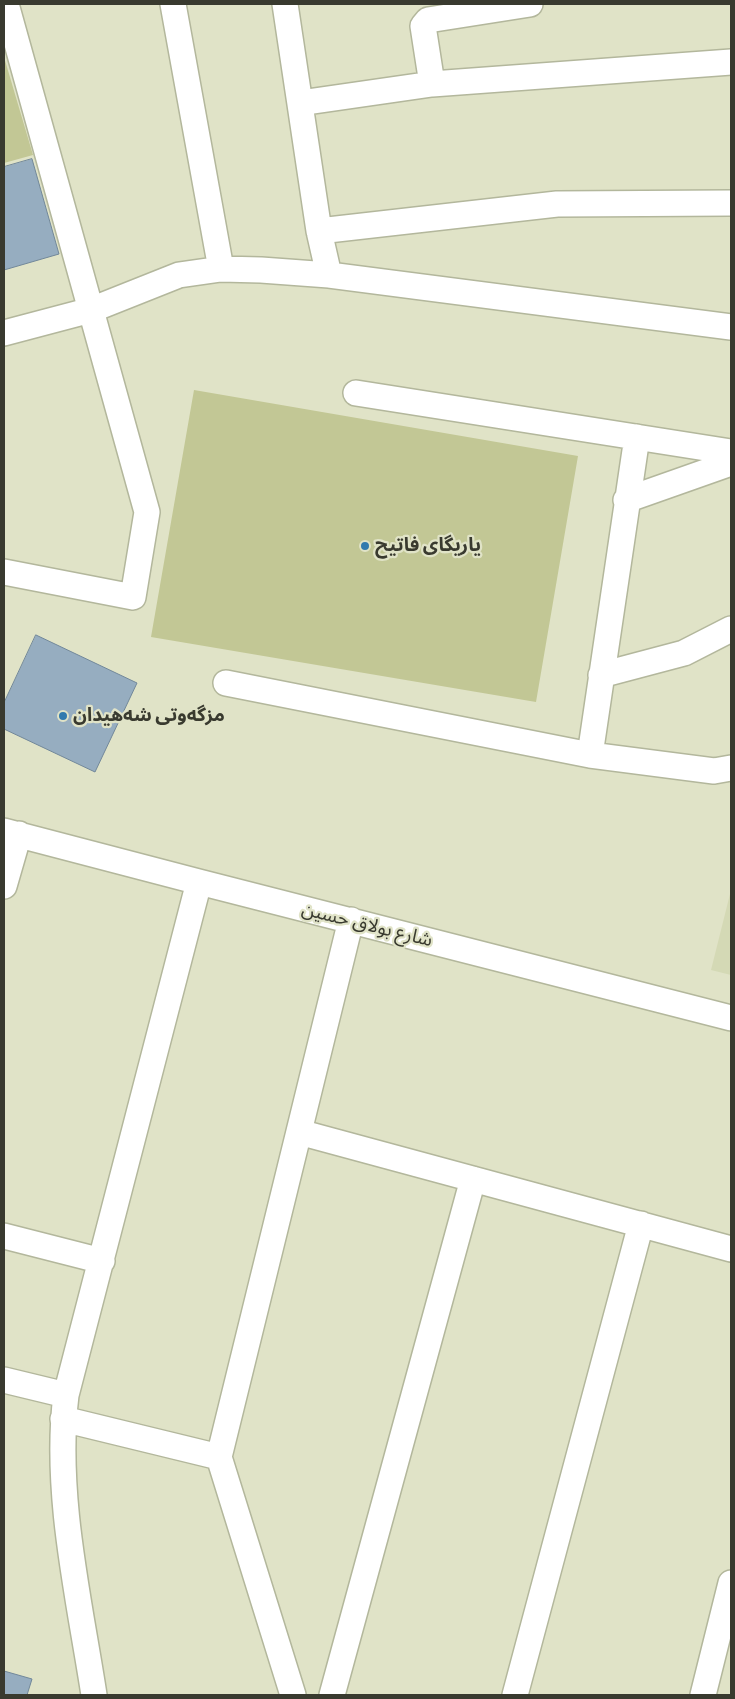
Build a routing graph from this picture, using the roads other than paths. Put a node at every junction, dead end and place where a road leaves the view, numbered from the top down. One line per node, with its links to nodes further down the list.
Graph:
1 (6, 4): 12 (street)
2 (173, 4): 10 (street)
3 (285, 4): 7 (street)
4 (530, 4): 6 (street)
5 (731, 62): 6 (street)
6 (432, 84): 7 (street)
7 (300, 103): 9 (street)
8 (731, 203): 9 (street)
9 (319, 230): 11 (street)
10 (221, 269): 11 (street); 12 (street)
11 (329, 275): 13 (street)
12 (92, 310): 14 (street); 20 (street)
13 (731, 327)
14 (4, 333)
15 (356, 393): 16 (street)
16 (637, 437): 17 (street); 19 (street)
17 (731, 452)
18 (731, 463): 19 (street)
19 (626, 500): 22 (street)
20 (4, 572)
21 (731, 629): 22 (street)
22 (601, 675): 24 (street)
23 (226, 683): 24 (street)
24 (590, 755): 25 (street)
25 (731, 768)
26 (11, 832): 27 (street, شارع بولاق حسين); 28 (street)
27 (199, 882): 29 (street, شارع بولاق حسين); 36 (street)
28 (4, 886)
29 (351, 920): 30 (street, شارع بولاق حسين); 31 (street)
30 (731, 1018)
31 (299, 1132): 32 (street); 39 (street)
32 (473, 1179): 33 (street); 43 (street)
33 (641, 1224): 35 (street); 44 (street)
34 (4, 1236): 36 (street)
35 (731, 1249)
36 (102, 1261): 38 (street)
37 (4, 1380): 38 (street)
38 (64, 1407): 39 (street); 41 (street)
39 (219, 1458): 42 (street)
40 (731, 1583): 45 (street)
41 (94, 1695)
42 (292, 1695)
43 (332, 1695)
44 (515, 1695)
45 (703, 1695)

